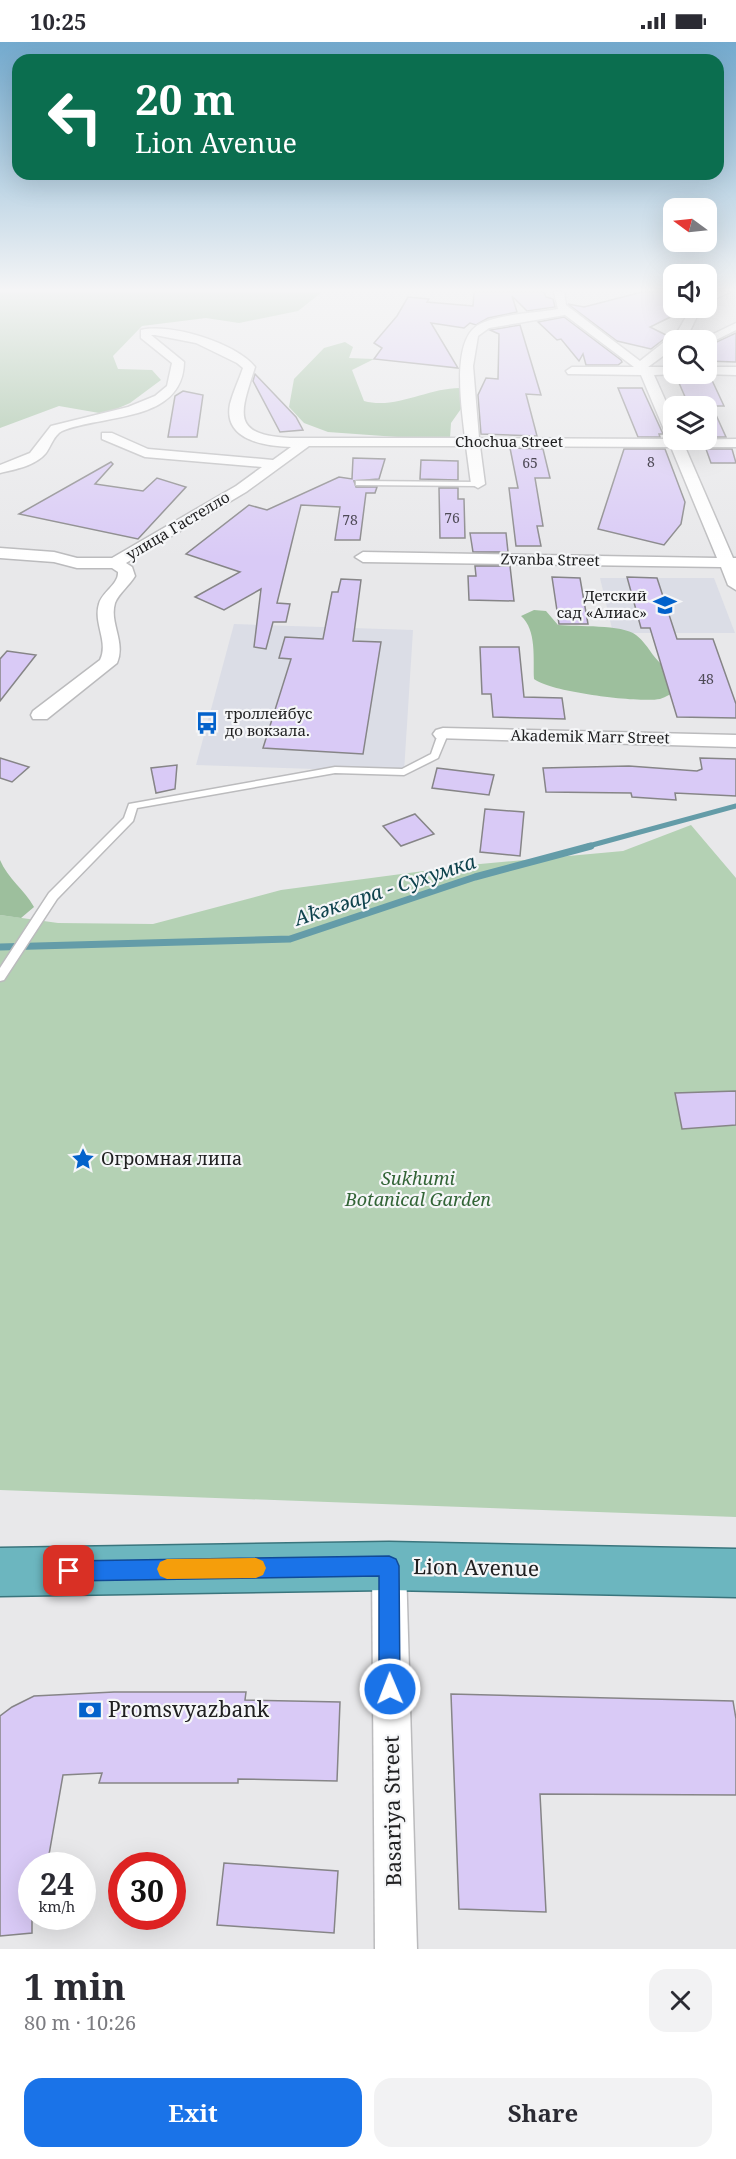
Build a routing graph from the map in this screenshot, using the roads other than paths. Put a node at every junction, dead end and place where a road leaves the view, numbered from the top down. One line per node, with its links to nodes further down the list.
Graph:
1 (174, 381): 14 (street, Chochua Street)
2 (245, 381): 8 (street, Chochua Street)
3 (469, 381): 9 (street)
4 (648, 381): 5 (street)
5 (663, 413)
6 (107, 436): 13 (street)
7 (663, 440): 9 (street, Chochua Street)
8 (306, 442): 9 (street, Chochua Street); 13 (street, улица Гастелло)
9 (473, 442): 16 (street)
10 (717, 442): 11 (street, Chochua Street)
11 (736, 443)
12 (680, 450): 20 (street)
13 (275, 464): 19 (street, улица Гастелло)
14 (0, 468)
15 (359, 483): 16 (lane)
16 (478, 484)
17 (0, 553): 19 (street, улица Гастелло)
18 (363, 557): 20 (street, Zvanba Street)
19 (115, 563): 22 (street)
20 (731, 563): 21 (street)
21 (736, 585)
22 (40, 715)
23 (443, 734): 24 (street, Akademik Marr Street); 25 (lane)
24 (736, 741)
25 (0, 977)
26 (389, 1566): 27 (highway, Lion Avenue); 28 (highway, Lion Avenue); 29 (street, Basariya Street)
27 (0, 1572)
28 (736, 1573)
29 (396, 1949)

